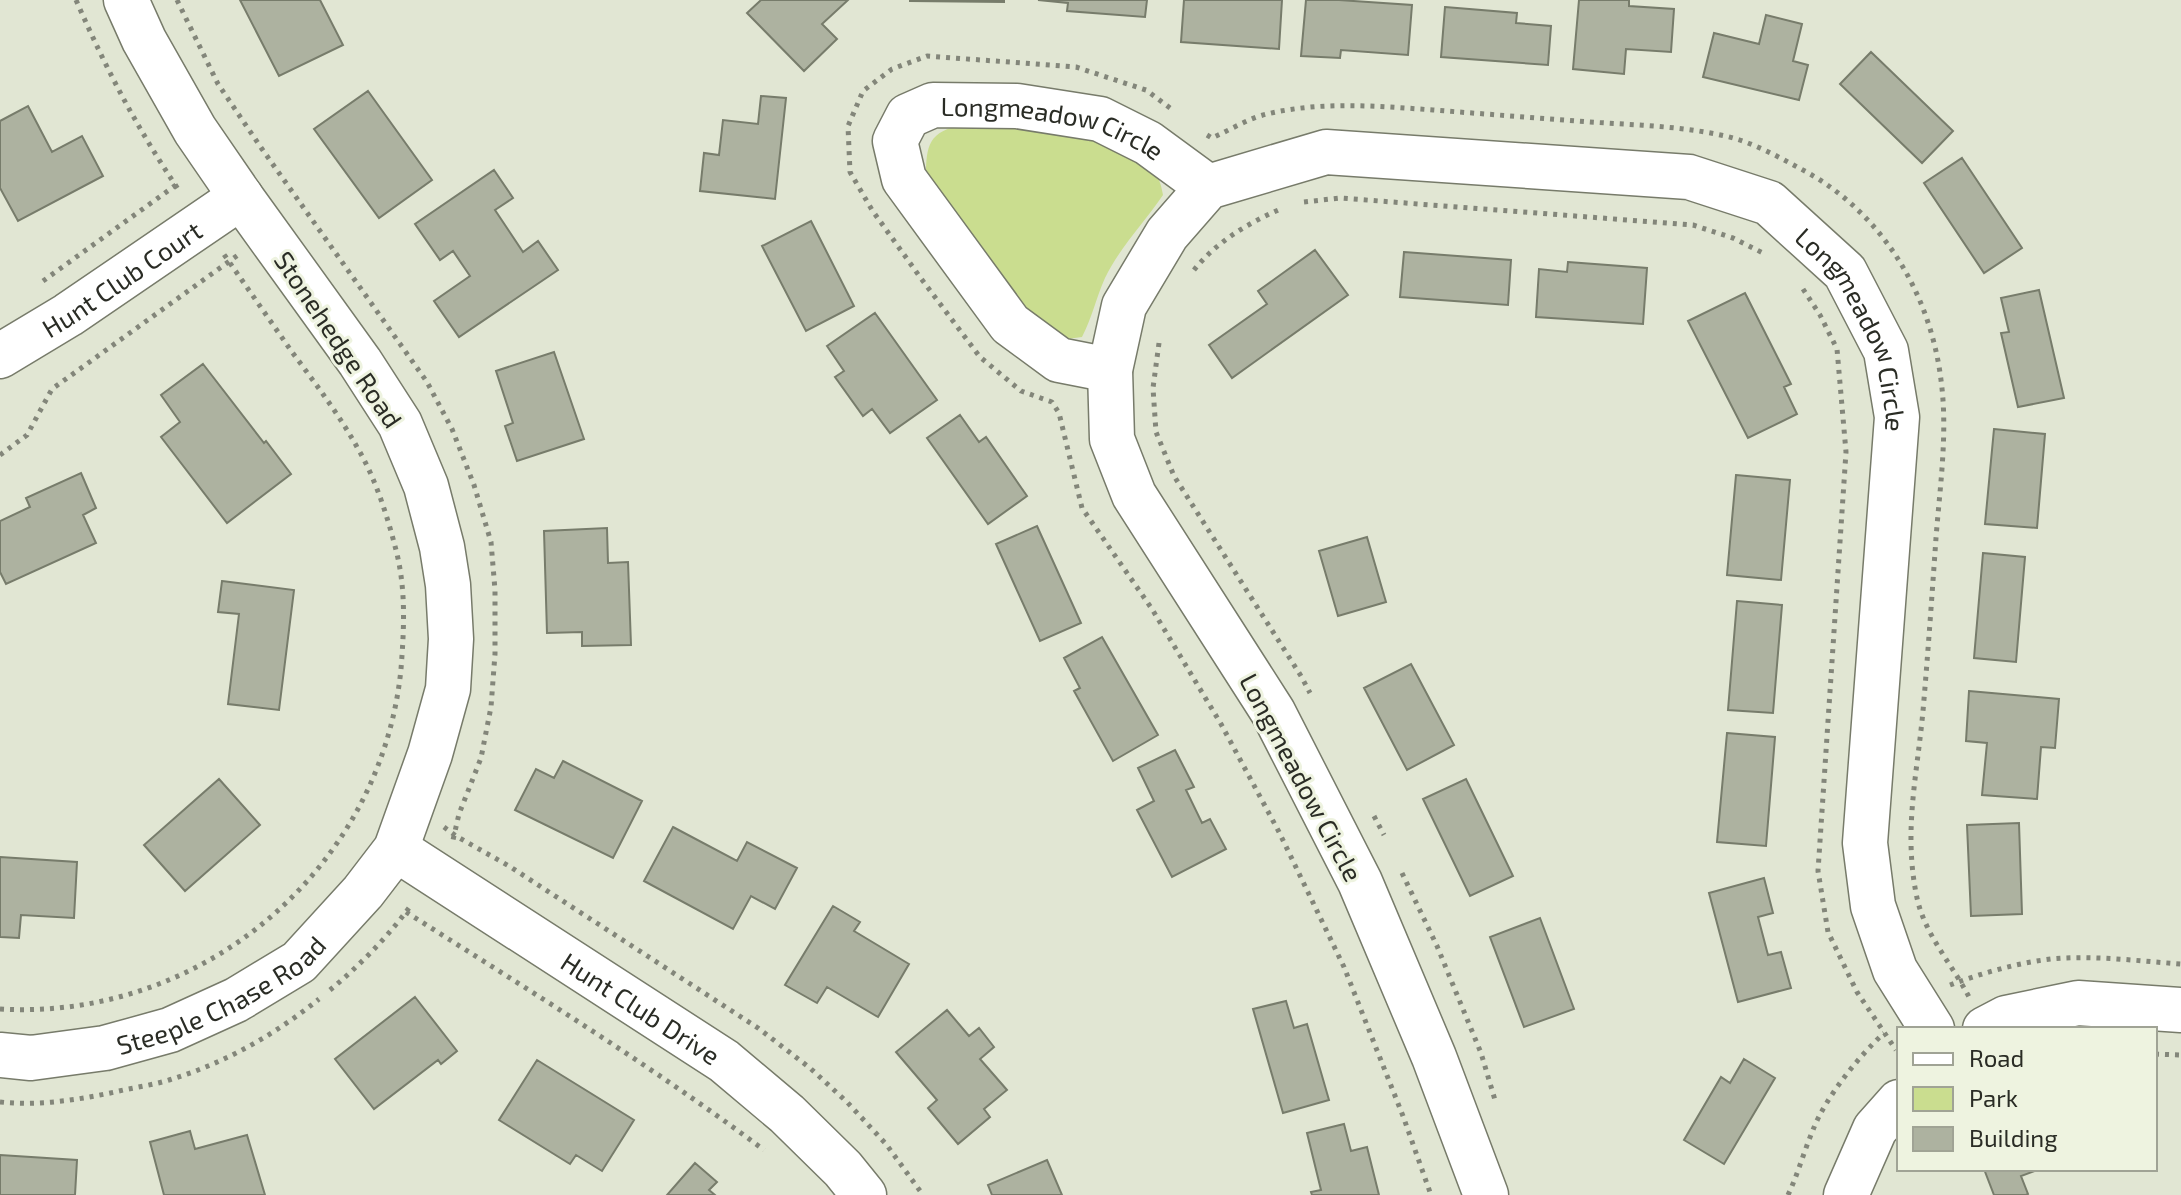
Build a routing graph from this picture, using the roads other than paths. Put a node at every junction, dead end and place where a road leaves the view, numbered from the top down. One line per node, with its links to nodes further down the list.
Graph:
1 (126, 0): 3 (street, Stonehedge Road)
2 (1208, 187): 5 (street, Longmeadow Circle); 5 (street, Longmeadow Circle); 9 (street, Longmeadow Circle)
3 (241, 197): 4 (street, Hunt Club Court); 6 (street, Stonehedge Road)
4 (0, 356)
5 (1110, 370): 13 (street, Longmeadow Circle)
6 (396, 849): 10 (street, Steeple Chase Road); 12 (street, Hunt Club Drive)
7 (2181, 1010): 8 (street)
8 (1978, 1015)
9 (1910, 1027)
10 (0, 1055)
11 (1897, 1104): 14 (street)
12 (864, 1195)
13 (1486, 1195)
14 (1846, 1195)

